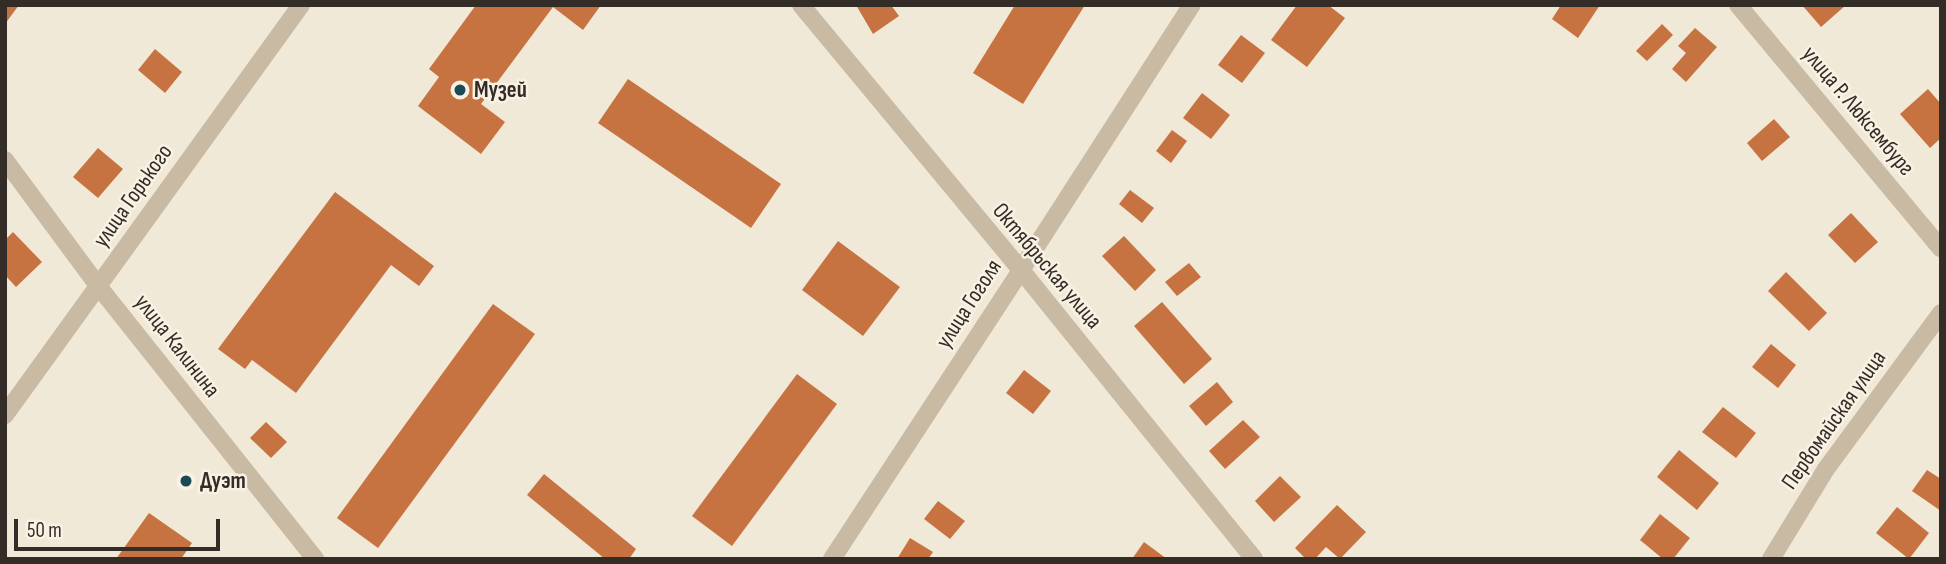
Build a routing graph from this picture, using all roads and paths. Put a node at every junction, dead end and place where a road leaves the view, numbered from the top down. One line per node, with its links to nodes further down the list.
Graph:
1 (301, 5): 8 (street, улица Горького)
2 (801, 5): 7 (street, Октябрьская улица)
3 (1192, 5): 7 (street, улица Гоголя)
4 (1738, 5): 6 (street, улица Р. Люксембург)
5 (5, 160): 8 (street, улица Калинина)
6 (1941, 249)
7 (1021, 270): 12 (street, улица Гоголя); 13 (street, Октябрьская улица)
8 (99, 287): 10 (street, улица Горького); 11 (street, улица Калинина)
9 (1941, 313): 14 (street, Первомайская улица)
10 (5, 415)
11 (315, 559)
12 (832, 559)
13 (1254, 559)
14 (1770, 559)

